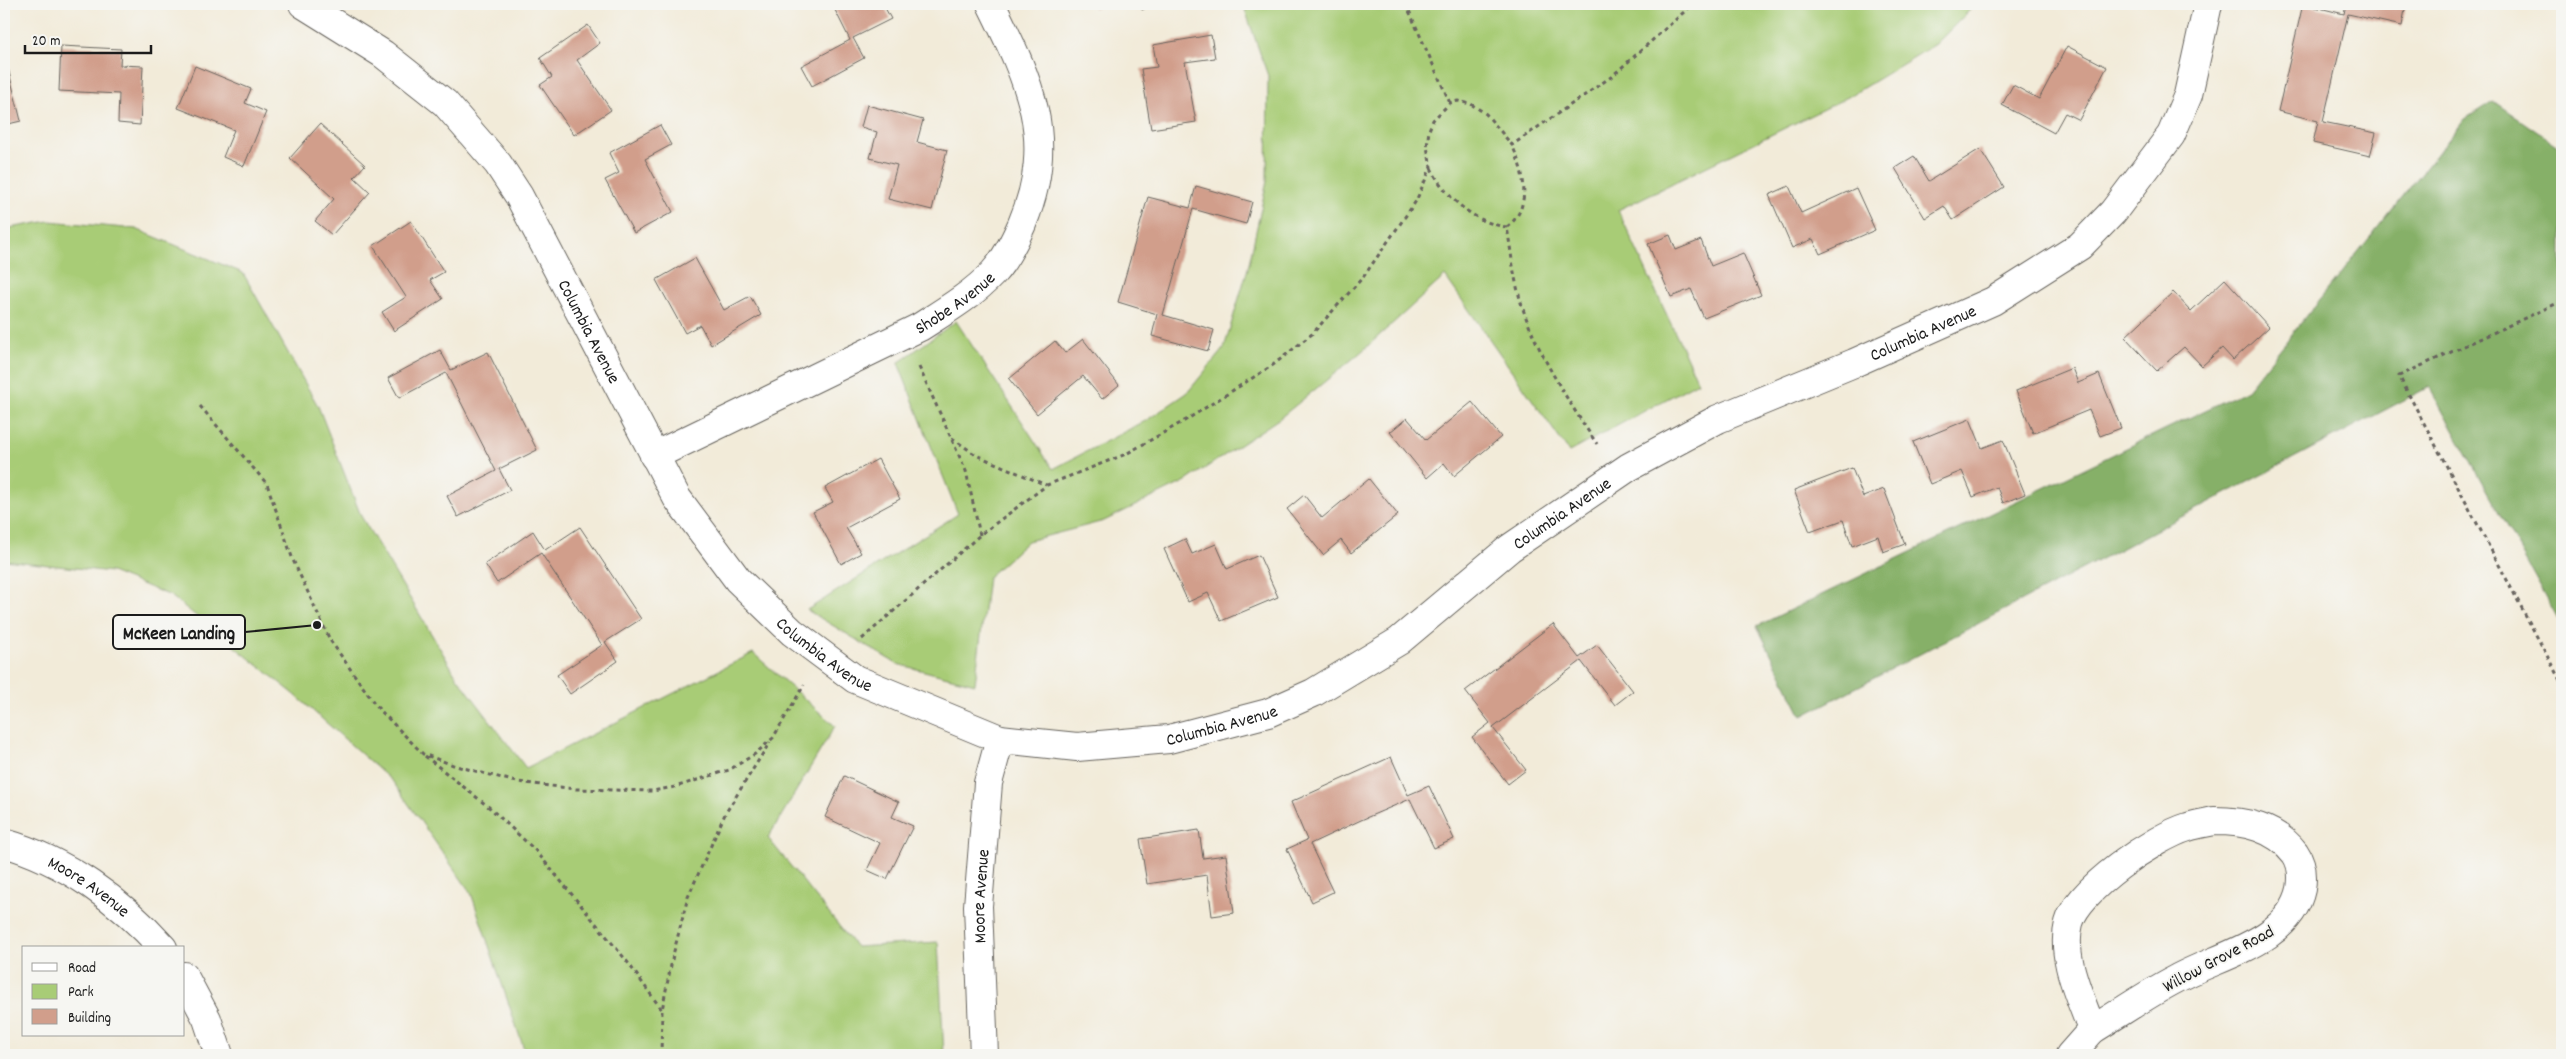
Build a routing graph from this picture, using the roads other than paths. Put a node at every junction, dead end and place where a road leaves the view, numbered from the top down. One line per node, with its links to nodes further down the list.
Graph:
1 (302, 4): 4 (street, Columbia Avenue)
2 (992, 4): 4 (street, Shobe Avenue)
3 (2208, 4): 5 (street, Columbia Avenue)
4 (654, 456): 5 (street, Columbia Avenue)
5 (1000, 739): 11 (street, Moore Avenue)
6 (4, 843): 7 (street, Moore Avenue)
7 (161, 946)
8 (185, 978): 10 (street)
9 (2092, 1030): 9 (street, Willow Grove Road); 12 (street, Willow Grove Road)
10 (220, 1055)
11 (984, 1055)
12 (2070, 1055)

